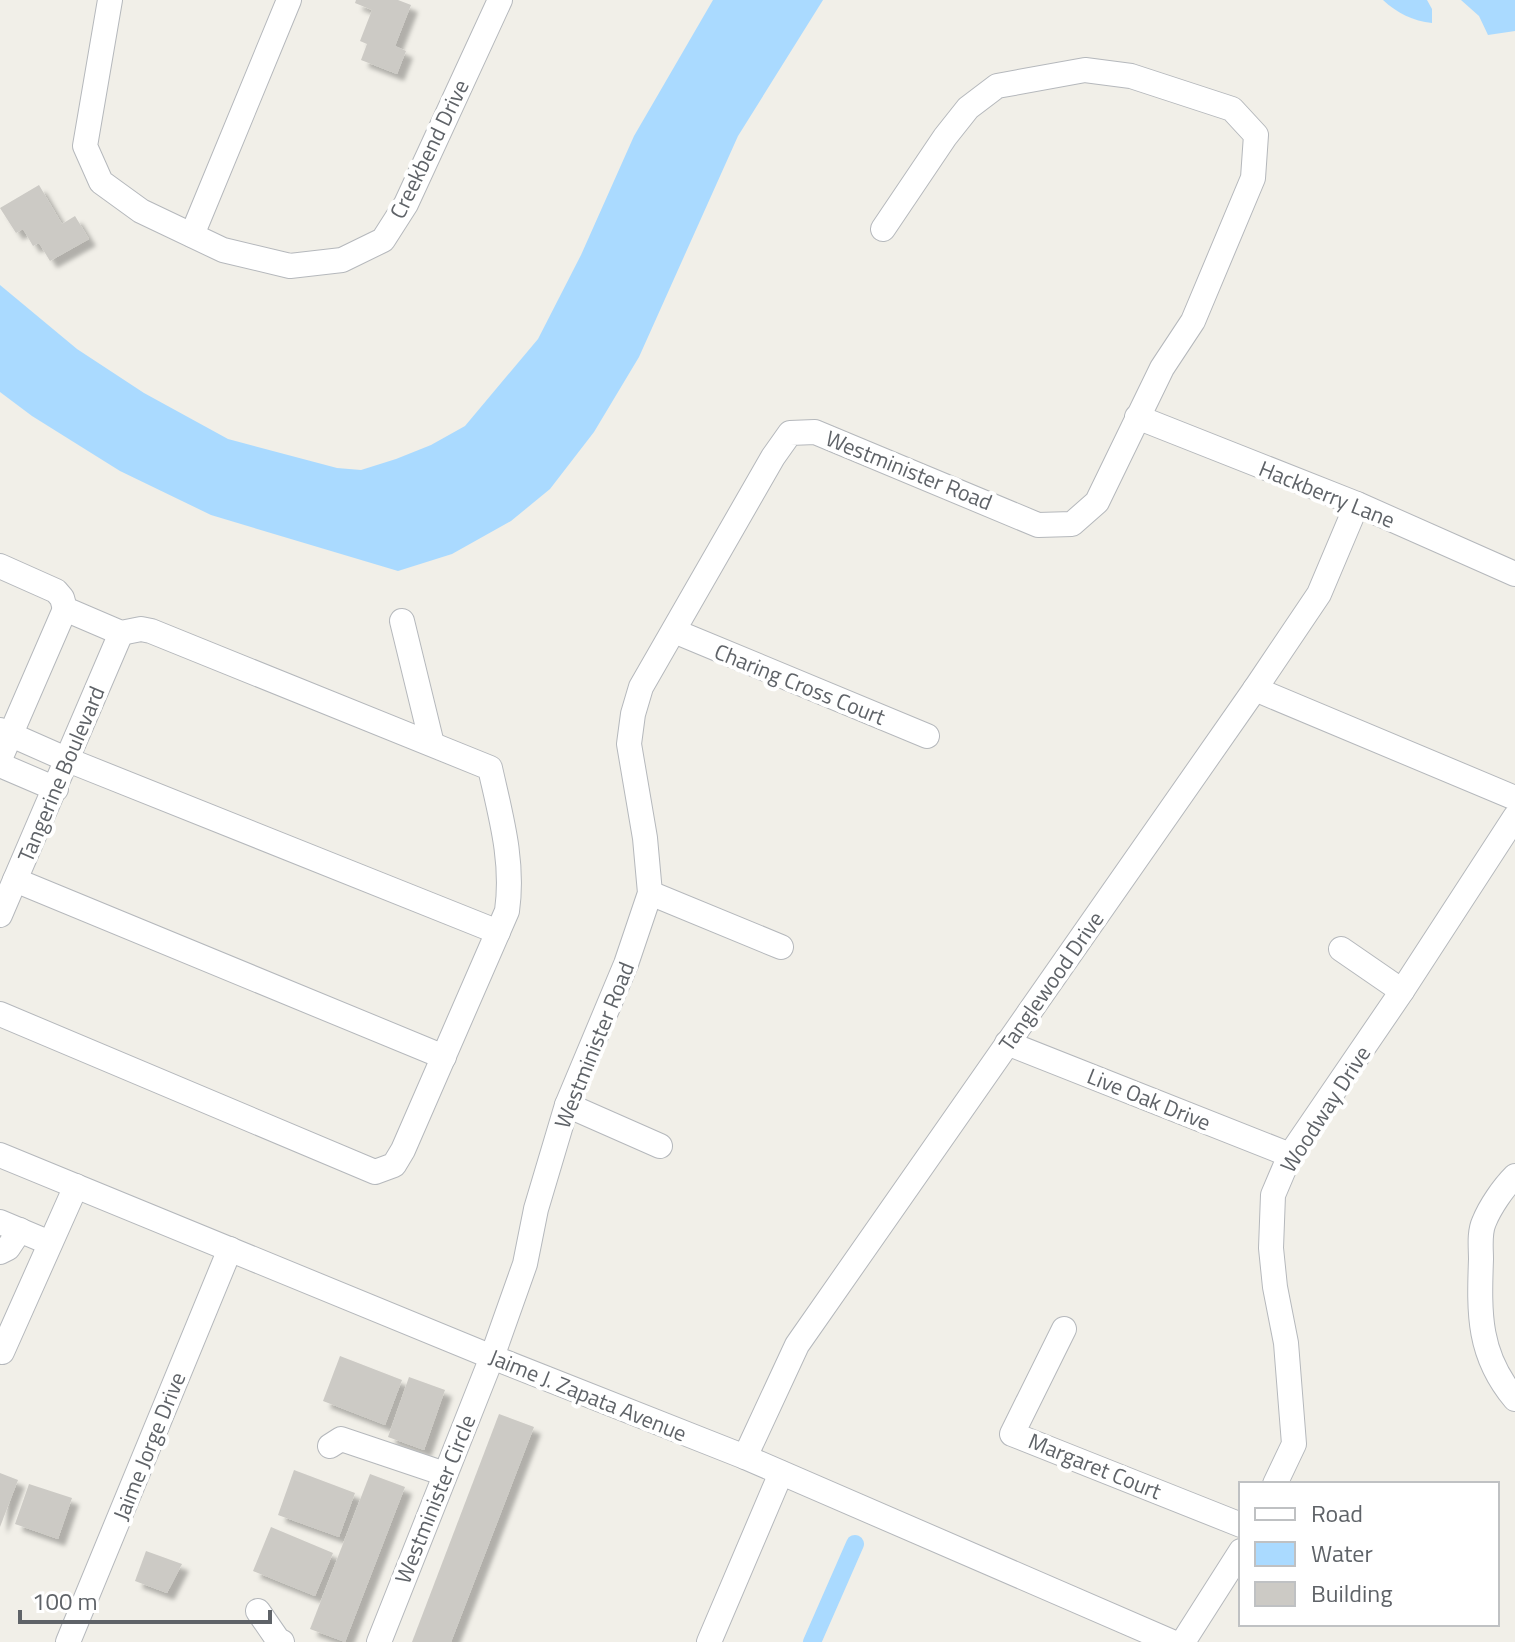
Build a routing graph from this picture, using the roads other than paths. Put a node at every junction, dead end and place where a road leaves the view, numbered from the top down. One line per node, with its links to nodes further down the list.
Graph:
1 (110, 0): 5 (street, Creekbend Drive)
2 (289, 0): 5 (street)
3 (500, 0): 5 (street, Creekbend Drive)
4 (883, 229): 6 (street, Westminister Road)
5 (192, 235)
6 (1137, 417): 7 (street, Hackberry Lane); 12 (street, Westminister Road)
7 (1357, 504): 9 (street, Hackberry Lane); 14 (street, Tanglewood Drive)
8 (0, 566): 10 (street)
9 (1515, 574)
10 (65, 609): 13 (street); 15 (street)
11 (402, 621): 17 (street)
12 (674, 631): 16 (street, Charing Cross Court); 24 (street, Westminister Road)
13 (121, 633): 17 (street); 18 (street, Tangerine Boulevard)
14 (1255, 689): 21 (street); 31 (street, Tanglewood Drive)
15 (6, 732): 18 (street); 19 (street)
16 (927, 736)
17 (432, 744): 26 (street)
18 (68, 760): 20 (street, Tangerine Boulevard); 26 (street)
19 (0, 762): 20 (street)
20 (56, 789): 23 (street, Tangerine Boulevard)
21 (1515, 798)
22 (1515, 817): 29 (street, Woodway Drive)
23 (15, 880): 25 (street, Tangerine Boulevard); 32 (street)
24 (650, 893): 27 (street); 33 (street, Westminister Road)
25 (0, 915)
26 (498, 932): 32 (street)
27 (781, 947)
28 (1341, 949): 29 (street)
29 (1402, 991): 36 (street, Woodway Drive)
30 (0, 1014): 32 (street)
31 (1007, 1043): 36 (street, Live Oak Drive); 48 (street, Tanglewood Drive)
32 (444, 1057)
33 (567, 1105): 34 (street); 45 (street, Westminister Road)
34 (660, 1146)
35 (0, 1155): 38 (street, Jaime J. Zapata Avenue)
36 (1290, 1155): 51 (street, Woodway Drive)
37 (1515, 1176): 46 (street)
38 (76, 1186): 40 (street); 41 (street, Jaime J. Zapata Avenue)
39 (10, 1226): 40 (street); 42 (street)
40 (50, 1243): 44 (street)
41 (230, 1249): 45 (street, Jaime J. Zapata Avenue); 56 (street, Jaime Jorge Drive)
42 (0, 1252)
43 (1064, 1329): 52 (street, Margaret Court)
44 (2, 1352)
45 (492, 1357): 48 (street, Jaime J. Zapata Avenue); 50 (street, Westminister Circle)
46 (1515, 1399)
47 (330, 1446): 50 (street)
48 (745, 1457): 49 (street, Jaime J. Zapata Avenue)
49 (781, 1473): 55 (street, Jaime J. Zapata Avenue); 59 (street)
50 (445, 1474): 58 (street, Westminister Circle)
51 (1276, 1482)
52 (1239, 1524)
53 (1239, 1554): 61 (street)
54 (258, 1611): 57 (street)
55 (1137, 1635): 60 (street, Jaime J. Zapata Avenue)
56 (68, 1642)
57 (282, 1642)
58 (379, 1642)
59 (709, 1642)
60 (1172, 1642)
61 (1183, 1642)

